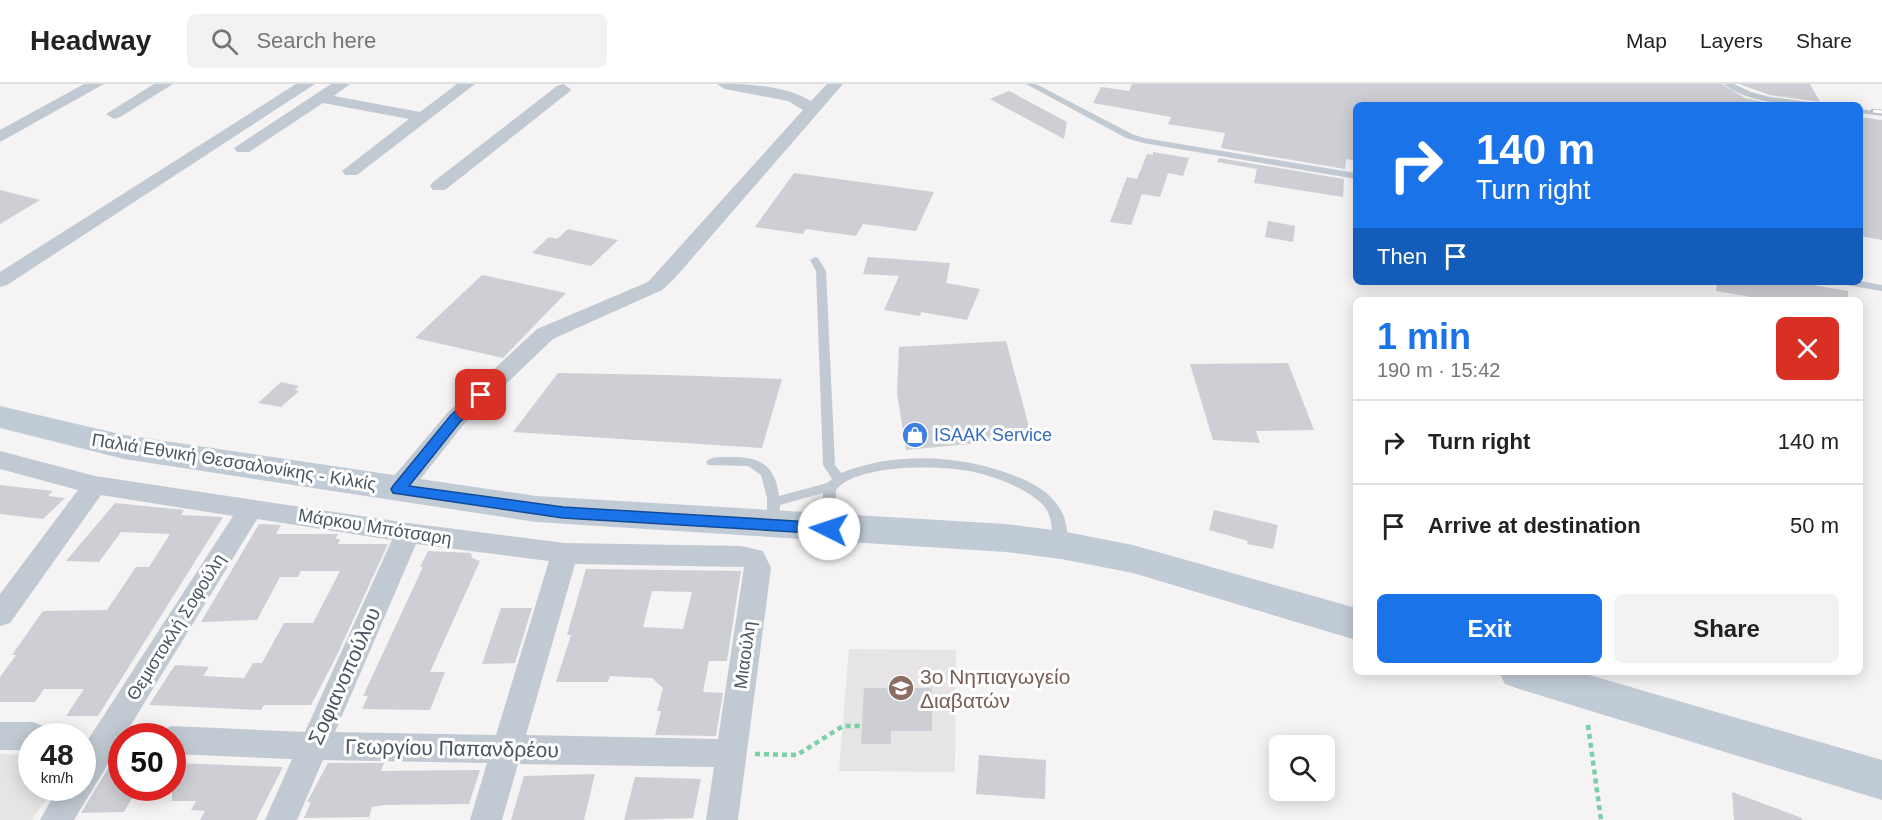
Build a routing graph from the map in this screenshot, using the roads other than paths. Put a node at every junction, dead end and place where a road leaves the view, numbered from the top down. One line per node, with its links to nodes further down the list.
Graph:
1 (96, 84): 18 (street)
2 (165, 84): 15 (street)
3 (307, 84): 24 (street)
4 (342, 84): 11 (street)
5 (466, 84): 17 (street)
6 (724, 84): 13 (street)
7 (836, 84): 13 (street)
8 (1030, 84): 21 (lane)
9 (1728, 84): 12 (lane)
10 (546, 86): 22 (street)
11 (320, 98): 17 (street); 19 (street)
12 (1795, 102)
13 (813, 109): 32 (street)
14 (1863, 111): 16 (lane)
15 (114, 114)
16 (1882, 114)
17 (423, 117): 20 (street)
18 (0, 137)
19 (243, 148)
20 (351, 171)
21 (1353, 175)
22 (439, 186)
23 (814, 261): 30 (lane)
24 (0, 281)
25 (1863, 285): 26 (lane)
26 (1882, 288)
27 (0, 417): 32 (main road, Παλιά Εθνική Θεσσαλονίκης - Κιλκίς)
28 (0, 460): 31 (street, Μάρκου Μπότσαρη)
29 (712, 462): 34 (lane)
30 (836, 483): 34 (lane); 35 (lane); 37 (lane)
31 (95, 485): 33 (street, Μάρκου Μπότσαρη); 40 (street)
32 (398, 489): 34 (main road, Παλιά Εθνική Θεσσαλονίκης - Κιλκίς)
33 (252, 508): 36 (street, Μάρκου Μπότσαρη); 45 (street, Θεμιστοκλή Σοφούλη)
34 (773, 513): 35 (main road, Παλιά Εθνική Θεσσαλονίκης - Κιλκίς)
35 (829, 529): 37 (main road, Παλιά Εθνική Θεσσαλονίκης - Κιλκίς)
36 (408, 533): 38 (street, Μάρκου Μπότσαρη); 47 (street, Σοφιανοπούλου)
37 (1061, 545): 41 (main road, Παλιά Εθνική Θεσσαλονίκης - Κιλκίς)
38 (565, 553): 39 (street, Μάρκου Μπότσαρη); 48 (street)
39 (754, 558): 50 (street, Μιαούλη)
40 (0, 615)
41 (1353, 623)
42 (1529, 675): 51 (main road)
43 (0, 736): 44 (street)
44 (18, 736)
45 (104, 738): 49 (street, Θεμιστοκλή Σοφούλη)
46 (186, 741): 47 (street, Γεωργίου Παπανδρέου)
47 (312, 746): 48 (street, Γεωργίου Παπανδρέου); 54 (street, Σοφιανοπούλου)
48 (506, 749): 50 (street, Γεωργίου Παπανδρέου); 55 (street)
49 (96, 752)
50 (731, 753): 56 (street, Μιαούλη)
51 (1882, 780)
52 (68, 801): 53 (street)
53 (56, 820)
54 (281, 820)
55 (486, 820)
56 (722, 820)

